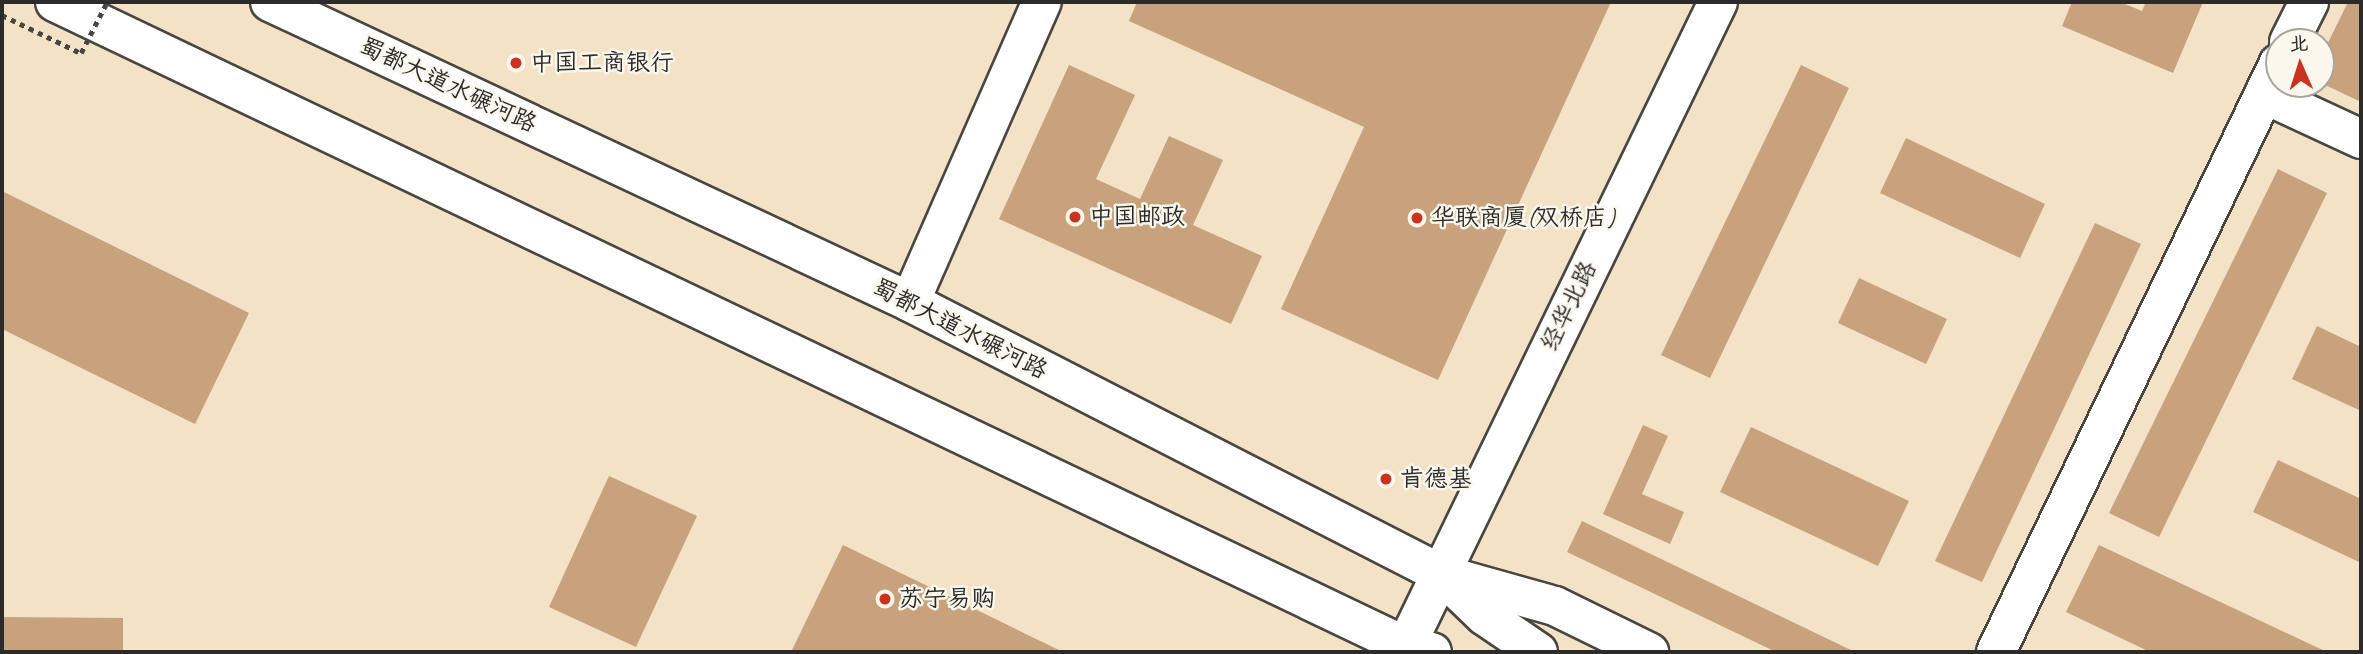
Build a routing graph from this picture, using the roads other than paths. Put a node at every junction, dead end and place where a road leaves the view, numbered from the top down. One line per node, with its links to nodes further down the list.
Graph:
1 (55, 2): 12 (main road)
2 (270, 2): 10 (main road, 蜀都大道水碾河路)
3 (1042, 2): 10 (main road)
4 (1718, 2): 11 (main road, 经华北路)
5 (2309, 2): 6 (main road)
6 (2296, 28)
7 (2265, 94): 15 (main road)
8 (2300, 98): 9 (main road)
9 (2361, 139)
10 (910, 302): 11 (main road, 蜀都大道水碾河路)
11 (1441, 574): 12 (main road, 经华北路); 13 (main road); 14 (main road, 蜀都大道水碾河路)
12 (1415, 650)
13 (1538, 652)
14 (1649, 652)
15 (1996, 652)

